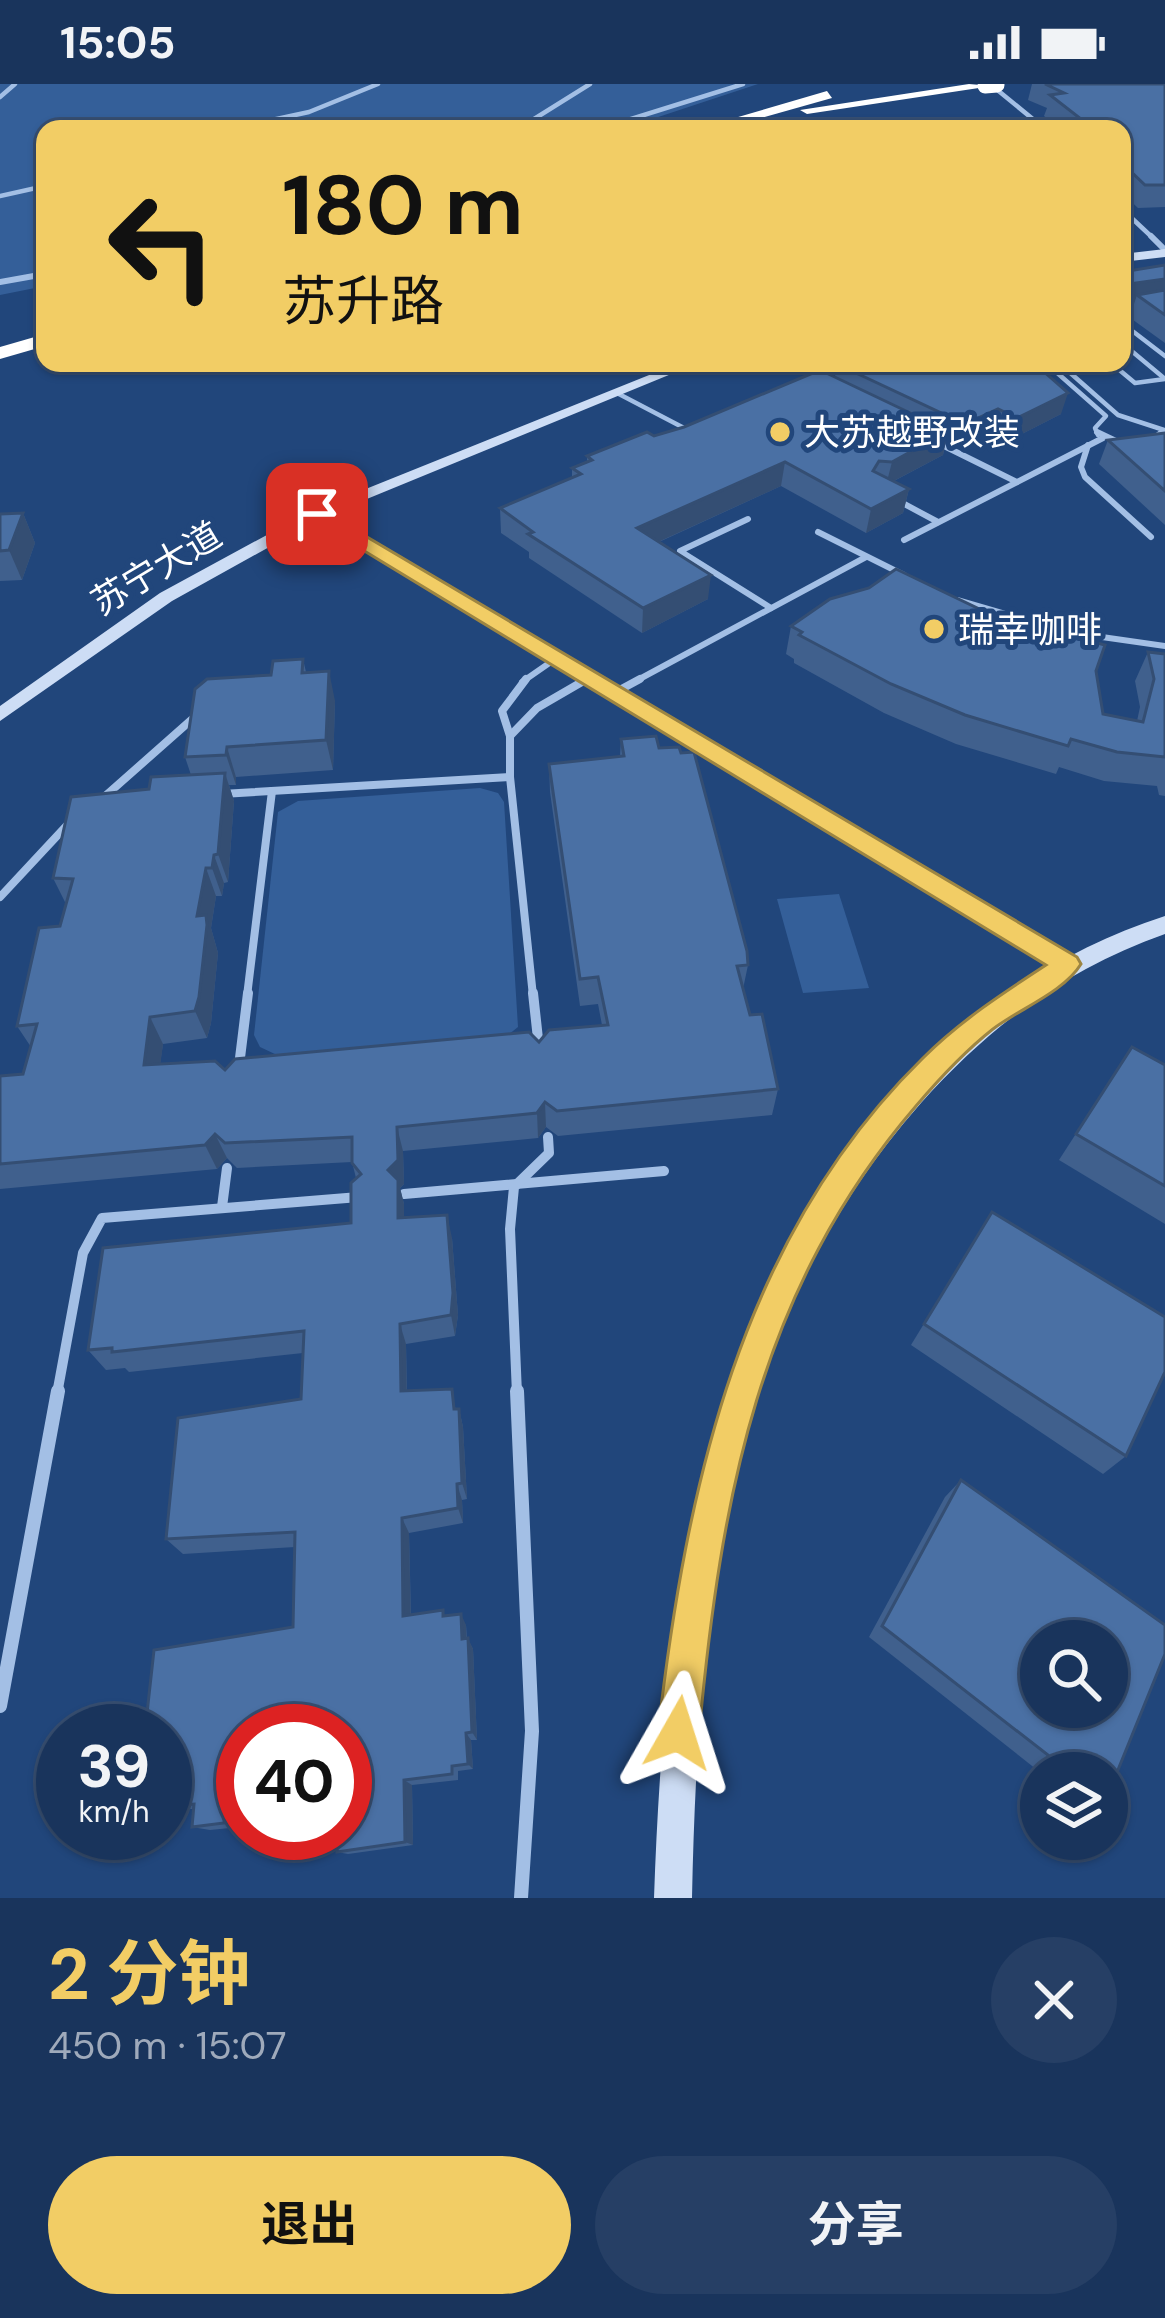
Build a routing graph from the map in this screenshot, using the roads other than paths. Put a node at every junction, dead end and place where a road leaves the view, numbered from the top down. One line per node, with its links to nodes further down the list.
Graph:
1 (15, 84): 10 (lane)
2 (379, 84): 13 (lane)
3 (590, 84): 14 (lane)
4 (743, 84): 15 (street)
5 (823, 84): 12 (highway)
6 (865, 84): 12 (highway)
7 (900, 84): 11 (highway)
8 (1007, 84): 9 (highway)
9 (990, 85): 11 (highway); 18 (street)
10 (0, 97)
11 (807, 110): 17 (highway)
12 (763, 112): 16 (highway)
13 (272, 120)
14 (532, 120)
15 (628, 120)
16 (736, 120)
17 (774, 120)
18 (1034, 120)
19 (36, 188): 20 (lane)
20 (0, 196)
21 (1131, 218): 22 (street)
22 (1165, 252): 23 (street)
23 (1131, 257)
24 (36, 276): 25 (street)
25 (0, 282)
26 (1165, 304): 27 (lane)
27 (1131, 310)
28 (36, 324): 30 (highway)
29 (1131, 330): 34 (lane)
30 (0, 334)
31 (36, 343): 33 (highway)
32 (1131, 351): 39 (lane)
33 (0, 353)
34 (1165, 356)
35 (668, 372): 40 (street, 苏宁大道)
36 (1056, 372): 44 (lane)
37 (1069, 372): 42 (lane)
38 (1122, 372): 39 (lane)
39 (1165, 379)
40 (617, 392): 41 (lane); 50 (street, 苏宁大道)
41 (696, 426)
42 (1165, 430): 45 (lane)
43 (916, 433): 48 (lane)
44 (1103, 437): 46 (lane); 47 (lane)
45 (1150, 440)
46 (1129, 443)
47 (1088, 445): 48 (lane); 54 (lane)
48 (1017, 482): 52 (lane)
49 (878, 490): 52 (lane)
50 (317, 514): 61 (street); 65 (street, 苏宁大道)
51 (748, 519): 59 (lane)
52 (938, 522): 55 (lane)
53 (818, 532): 56 (lane)
54 (1151, 537)
55 (904, 540)
56 (866, 556): 57 (lane); 59 (lane)
57 (905, 576)
58 (945, 596): 60 (lane)
59 (771, 608): 63 (lane)
60 (1165, 646)
61 (558, 657): 62 (street); 66 (lane)
62 (592, 677): 63 (street); 66 (lane)
63 (616, 692): 74 (street)
64 (213, 701): 70 (lane)
65 (0, 715)
66 (510, 736): 67 (lane)
67 (510, 777): 68 (lane); 75 (lane)
68 (272, 791): 69 (lane); 76 (lane)
69 (207, 795)
70 (120, 800)
71 (86, 810): 72 (lane)
72 (0, 897)
73 (1165, 925): 74 (street)
74 (1067, 964): 86 (street)
75 (540, 1058)
76 (236, 1086)
77 (548, 1137): 80 (lane)
78 (227, 1168): 83 (lane)
79 (664, 1171): 80 (lane)
80 (514, 1186): 81 (lane); 85 (lane)
81 (404, 1194)
82 (359, 1198): 83 (lane)
83 (222, 1207): 84 (lane)
84 (0, 1706)
85 (521, 1898)
86 (673, 1898)

